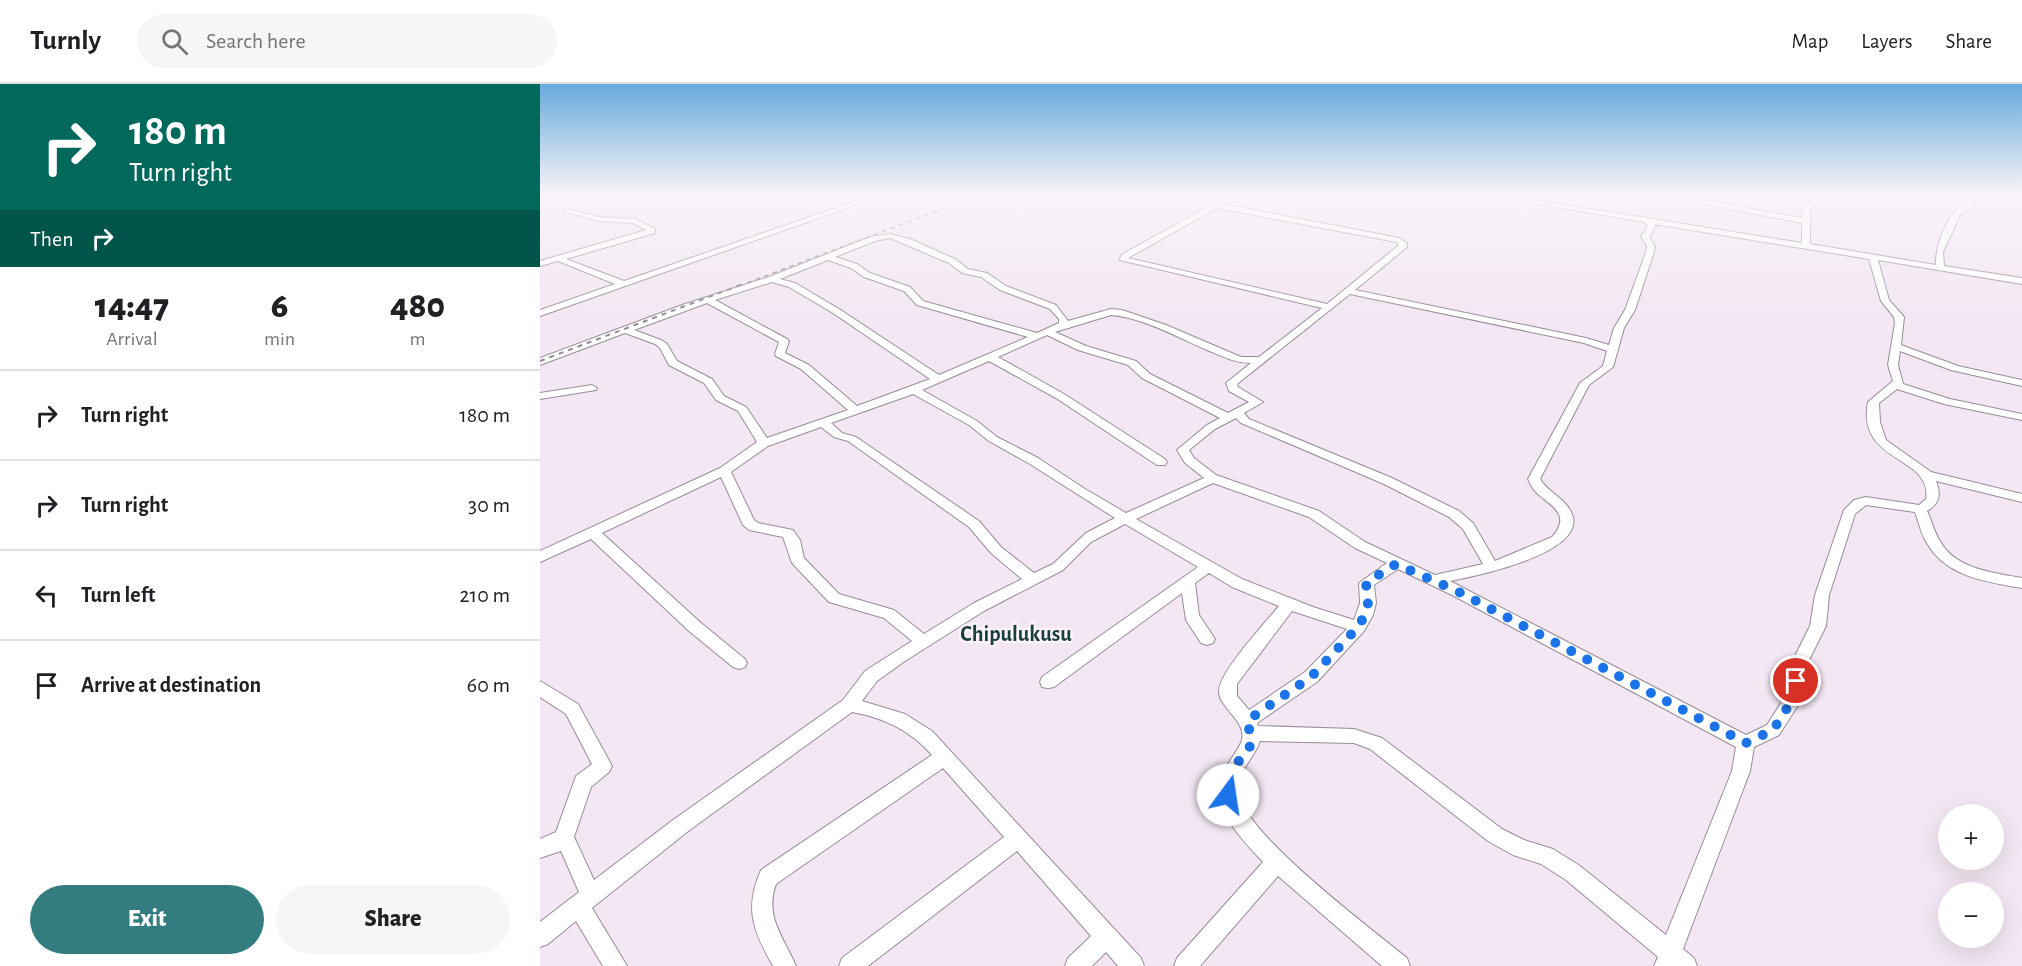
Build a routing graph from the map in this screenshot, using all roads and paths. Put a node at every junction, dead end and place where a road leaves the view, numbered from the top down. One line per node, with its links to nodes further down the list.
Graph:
1 (638, 235): 11 (street)
2 (765, 235): 18 (street)
3 (1162, 235): 21 (street)
4 (1374, 235): 19 (street)
5 (1646, 235): 27 (street)
6 (1740, 235): 9 (street)
7 (1805, 235): 9 (street)
8 (1947, 235): 15 (street)
9 (1806, 246): 13 (street)
10 (540, 256): 11 (street)
11 (560, 258): 14 (street); 18 (street)
12 (831, 258): 16 (street); 23 (street); 25 (street)
13 (1874, 258): 15 (street); 26 (street)
14 (540, 264)
15 (1940, 268): 17 (street)
16 (772, 279): 20 (street); 31 (street)
17 (2022, 281)
18 (623, 284): 22 (street)
19 (1348, 291): 21 (street); 27 (street)
20 (710, 300): 24 (street); 37 (street)
21 (1328, 307): 29 (street)
22 (540, 313)
23 (1063, 325): 25 (street); 29 (street)
24 (625, 330): 30 (street); 41 (street)
25 (1043, 334): 28 (street); 38 (street)
26 (1896, 345): 32 (street); 33 (street)
27 (1612, 350): 52 (street)
28 (988, 356): 31 (street); 42 (street)
29 (1262, 360): 38 (street)
30 (540, 362)
31 (937, 379): 35 (street)
32 (2022, 383)
33 (1898, 385): 39 (street); 44 (street)
34 (592, 388): 36 (street)
35 (914, 390): 37 (street); 48 (street)
36 (540, 396)
37 (854, 409): 40 (street)
38 (1232, 415): 45 (street); 52 (street)
39 (2022, 417)
40 (824, 423): 41 (street); 54 (street)
41 (764, 443): 43 (street)
42 (1161, 462)
43 (724, 471): 49 (street); 61 (street)
44 (1929, 476): 46 (street); 47 (street)
45 (1212, 478): 48 (street); 51 (street)
46 (2022, 498)
47 (1920, 509): 57 (street); 67 (street)
48 (1127, 517): 53 (street); 54 (street)
49 (593, 533): 50 (street); 62 (street)
50 (540, 557)
51 (1396, 564): 55 (street); 59 (street)
52 (1491, 566): 55 (street)
53 (1208, 567): 56 (street); 58 (street)
54 (1033, 580): 61 (street)
55 (1434, 580): 67 (street)
56 (1188, 582): 60 (street); 63 (street)
57 (2022, 583)
58 (1289, 604): 59 (street); 66 (street)
59 (1358, 627): 66 (street)
60 (1207, 639)
61 (923, 641): 65 (street)
62 (739, 663)
63 (1048, 682)
64 (540, 688): 70 (street)
65 (849, 705): 68 (street); 73 (street)
66 (1249, 726): 72 (street); 76 (street)
67 (1746, 743): 76 (street)
68 (944, 757): 69 (street); 78 (street)
69 (1018, 838): 75 (street); 79 (street)
70 (563, 841): 71 (street); 73 (street)
71 (540, 849)
72 (1277, 862): 82 (street); 83 (street)
73 (585, 902): 74 (street); 77 (street)
74 (540, 936)
75 (1106, 936): 80 (street); 81 (street)
76 (1674, 962)
77 (616, 966)
78 (785, 966)
79 (850, 966)
80 (1076, 966)
81 (1133, 966)
82 (1185, 966)
83 (1399, 966)

